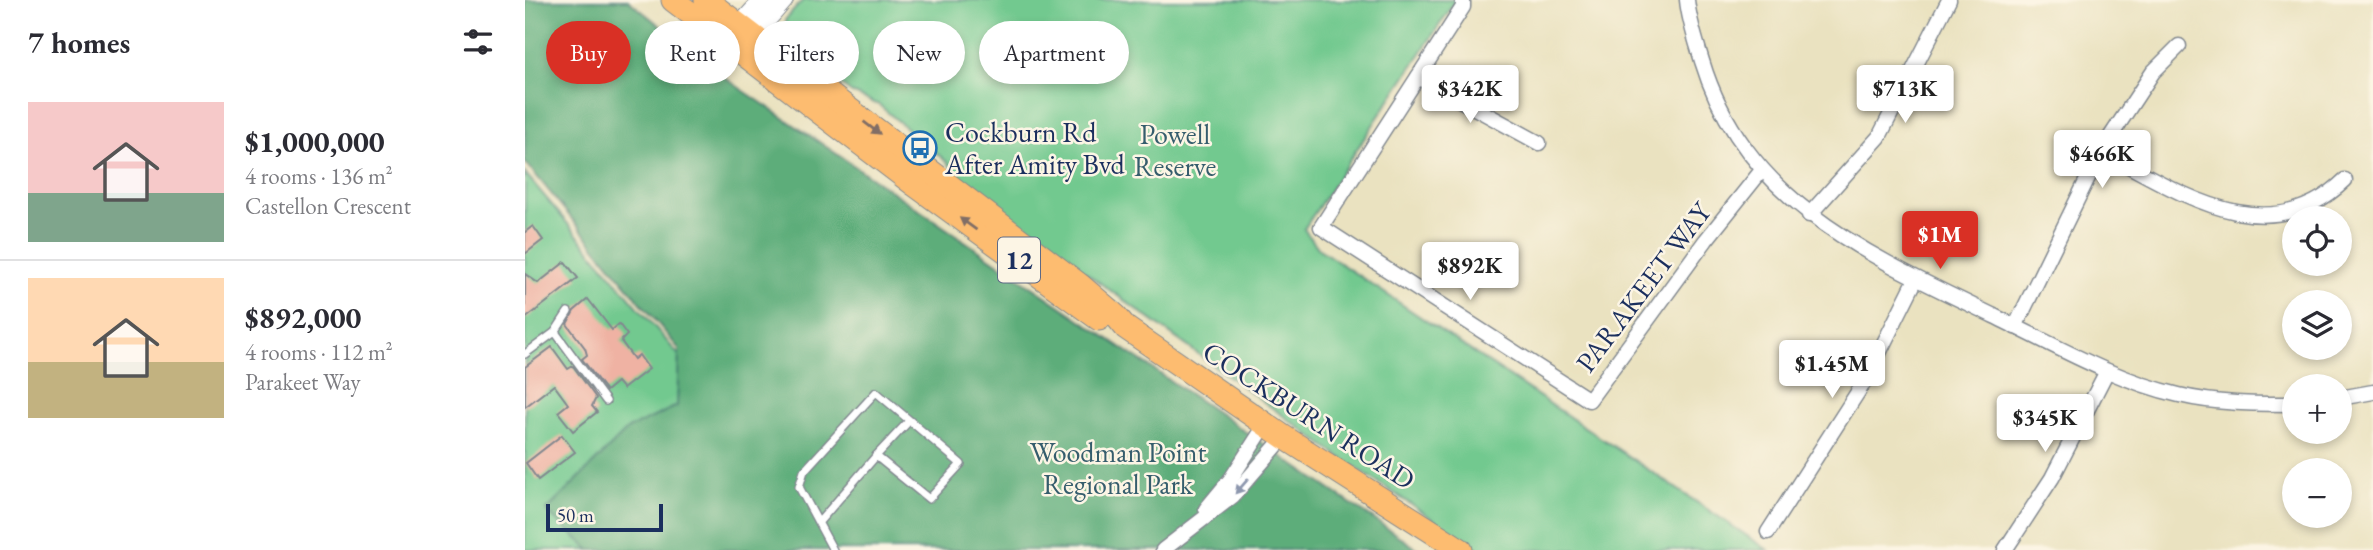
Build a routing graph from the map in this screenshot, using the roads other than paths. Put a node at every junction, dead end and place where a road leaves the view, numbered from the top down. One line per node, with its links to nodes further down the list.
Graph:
1 (673, 0): 8 (main road, COCKBURN ROAD / 12)
2 (706, 0): 9 (main road, COCKBURN ROAD / 12)
3 (762, 0): 10 (street)
4 (784, 0): 10 (street)
5 (1463, 0): 12 (street, PARAKEET WAY)
6 (1687, 0): 15 (street)
7 (1949, 0): 17 (street)
8 (710, 21)
9 (725, 21)
10 (740, 38): 29 (main road, COCKBURN ROAD / 12)
11 (2179, 46): 14 (street)
12 (1418, 77): 13 (street); 15 (street, PARAKEET WAY)
13 (1539, 143)
14 (2101, 151): 16 (street); 20 (street)
15 (1762, 170): 17 (street)
16 (2345, 180)
17 (1809, 215): 18 (street)
18 (1916, 279): 20 (street); 33 (street)
19 (568, 312): 21 (lane)
20 (2015, 327): 23 (street)
21 (555, 332): 22 (lane); 26 (lane)
22 (525, 354)
23 (2107, 371): 27 (street); 37 (street)
24 (2373, 393): 25 (street)
25 (2352, 396)
26 (606, 401)
27 (2282, 404)
28 (909, 421): 30 (lane); 30 (lane); 31 (lane)
29 (1275, 430): 32 (street); 32 (street, one-way to 32); 36 (main road, COCKBURN ROAD / 12)
30 (876, 456): 31 (lane)
31 (819, 522): 34 (lane)
32 (1192, 526): 35 (street)
33 (1768, 532)
34 (833, 550)
35 (1163, 550)
36 (1461, 550)
37 (2005, 550)

